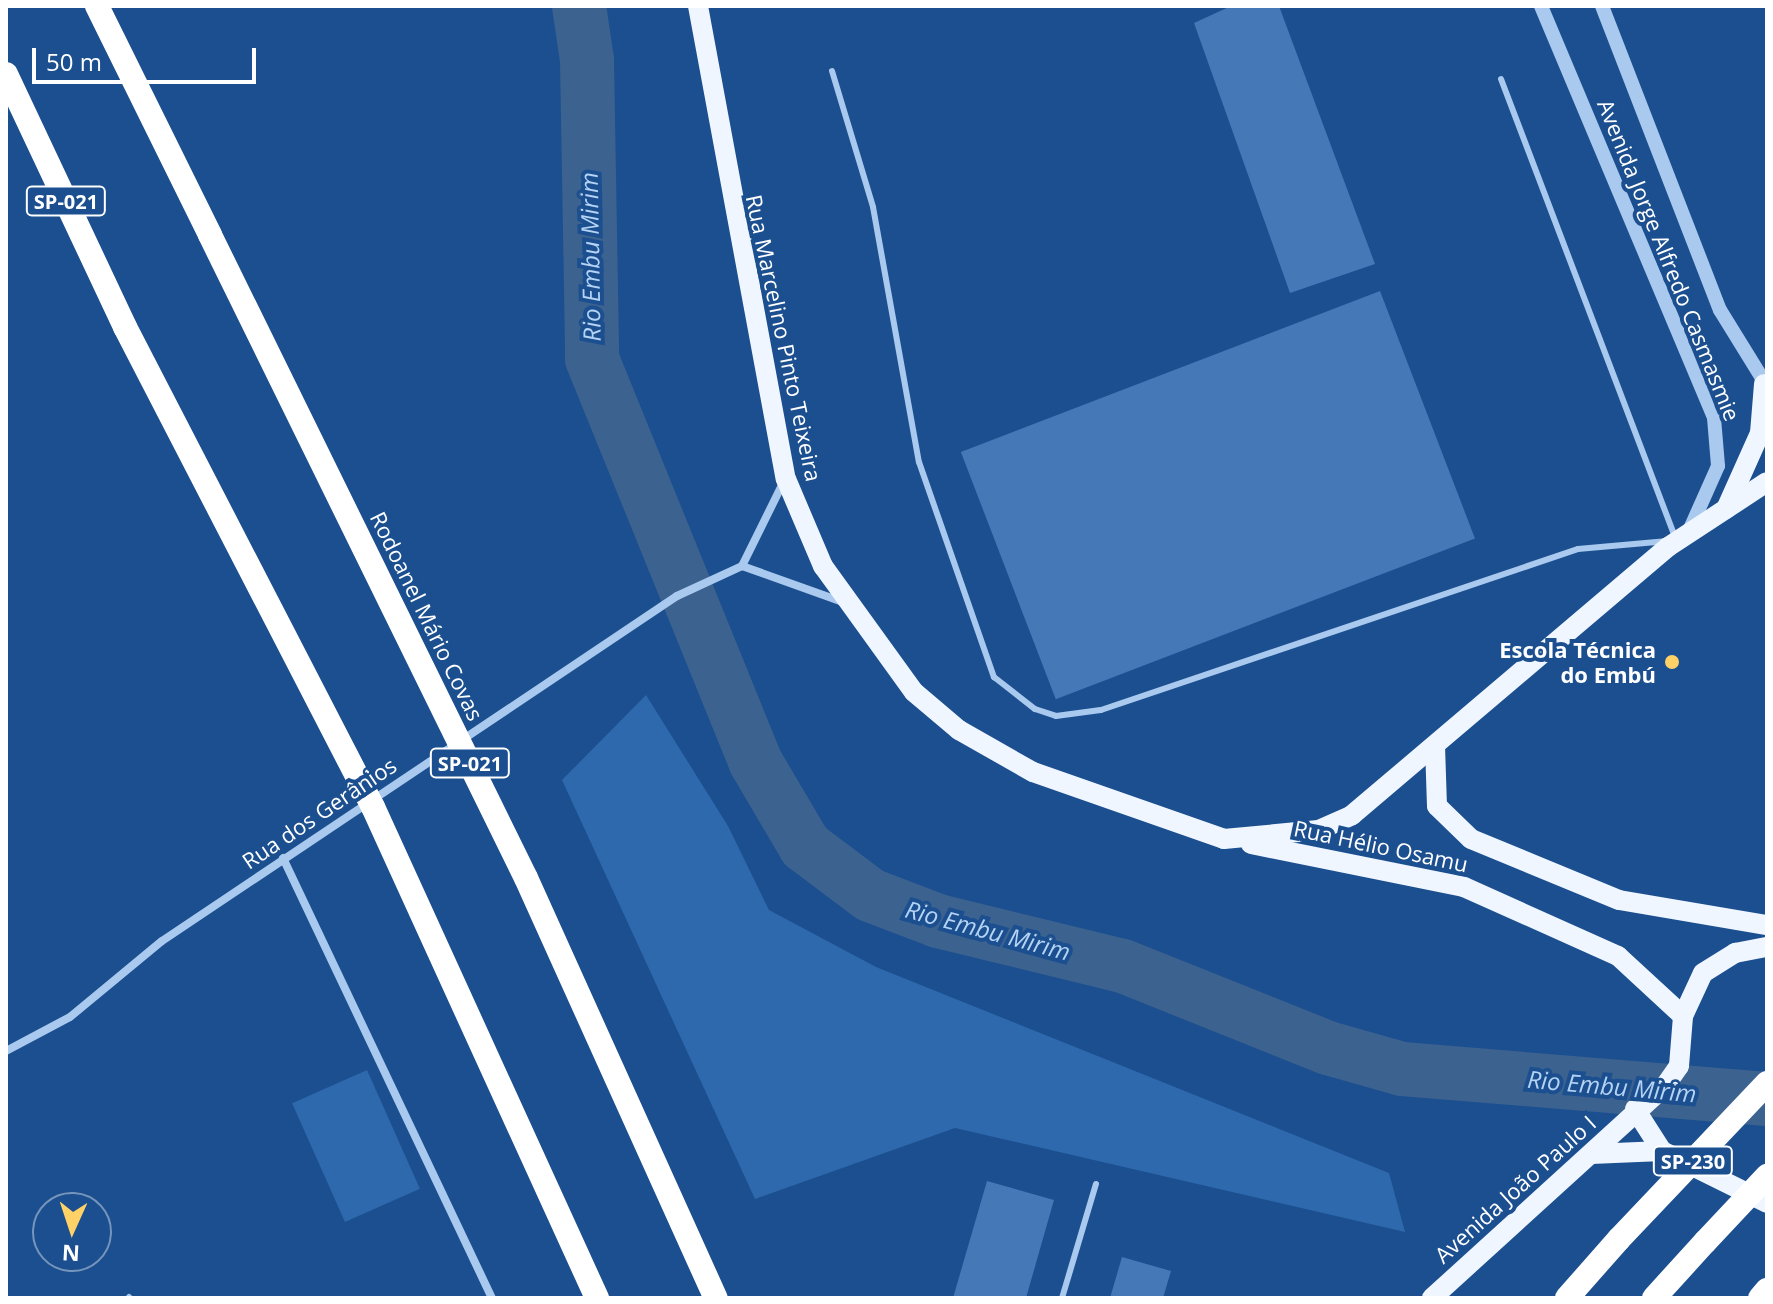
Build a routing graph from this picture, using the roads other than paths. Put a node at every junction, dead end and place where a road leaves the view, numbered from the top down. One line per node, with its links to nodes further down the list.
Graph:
1 (97, 6): 32 (highway, Rodoanel Mário Covas / SP-021, bridge)
2 (698, 6): 9 (main road, Rua Marcelino Pinto Teixeira)
3 (1541, 6): 12 (street, Avenida Jorge Alfredo Casmasmie)
4 (1602, 6): 8 (street, Avenida Jorge Alfredo Casmasmie)
5 (832, 71): 12 (lane)
6 (6, 74): 31 (highway, SP-021, bridge)
7 (1501, 79): 12 (lane)
8 (1765, 385): 11 (main road)
9 (786, 479): 13 (street); 14 (main road, Rua Marcelino Pinto Teixeira)
10 (1767, 482): 11 (main road, Rua Marcelino Pinto Teixeira)
11 (1726, 509): 12 (main road, Rua Marcelino Pinto Teixeira)
12 (1683, 536): 15 (main road, Rua Marcelino Pinto Teixeira)
13 (742, 566): 14 (street); 17 (street, Rua dos Gerânios)
14 (843, 602): 16 (main road, Rua Marcelino Pinto Teixeira)
15 (1435, 746): 16 (main road, Rua Marcelino Pinto Teixeira); 18 (main road, Rua Hélio Osamu)
16 (1224, 839): 20 (main road, Rua Hélio Osamu)
17 (283, 858): 21 (street, Rua dos Gerânios); 30 (street)
18 (1767, 925)
19 (1767, 947): 20 (main road, Avenida João Paulo I)
20 (1683, 1016): 23 (main road, Avenida João Paulo I)
21 (6, 1051)
22 (1767, 1083): 35 (highway, SP-230, bridge)
23 (1642, 1104): 24 (main road); 25 (main road, Avenida João Paulo I)
24 (1662, 1151): 25 (main road); 28 (main road)
25 (1591, 1154): 34 (main road, Avenida João Paulo I)
26 (1767, 1176): 36 (highway, bridge)
27 (1096, 1184): 33 (lane)
28 (1767, 1203)
29 (1767, 1290): 37 (highway)
30 (492, 1298)
31 (597, 1298)
32 (716, 1298)
33 (1062, 1298)
34 (1432, 1298)
35 (1567, 1298)
36 (1654, 1298)
37 (1760, 1298)

